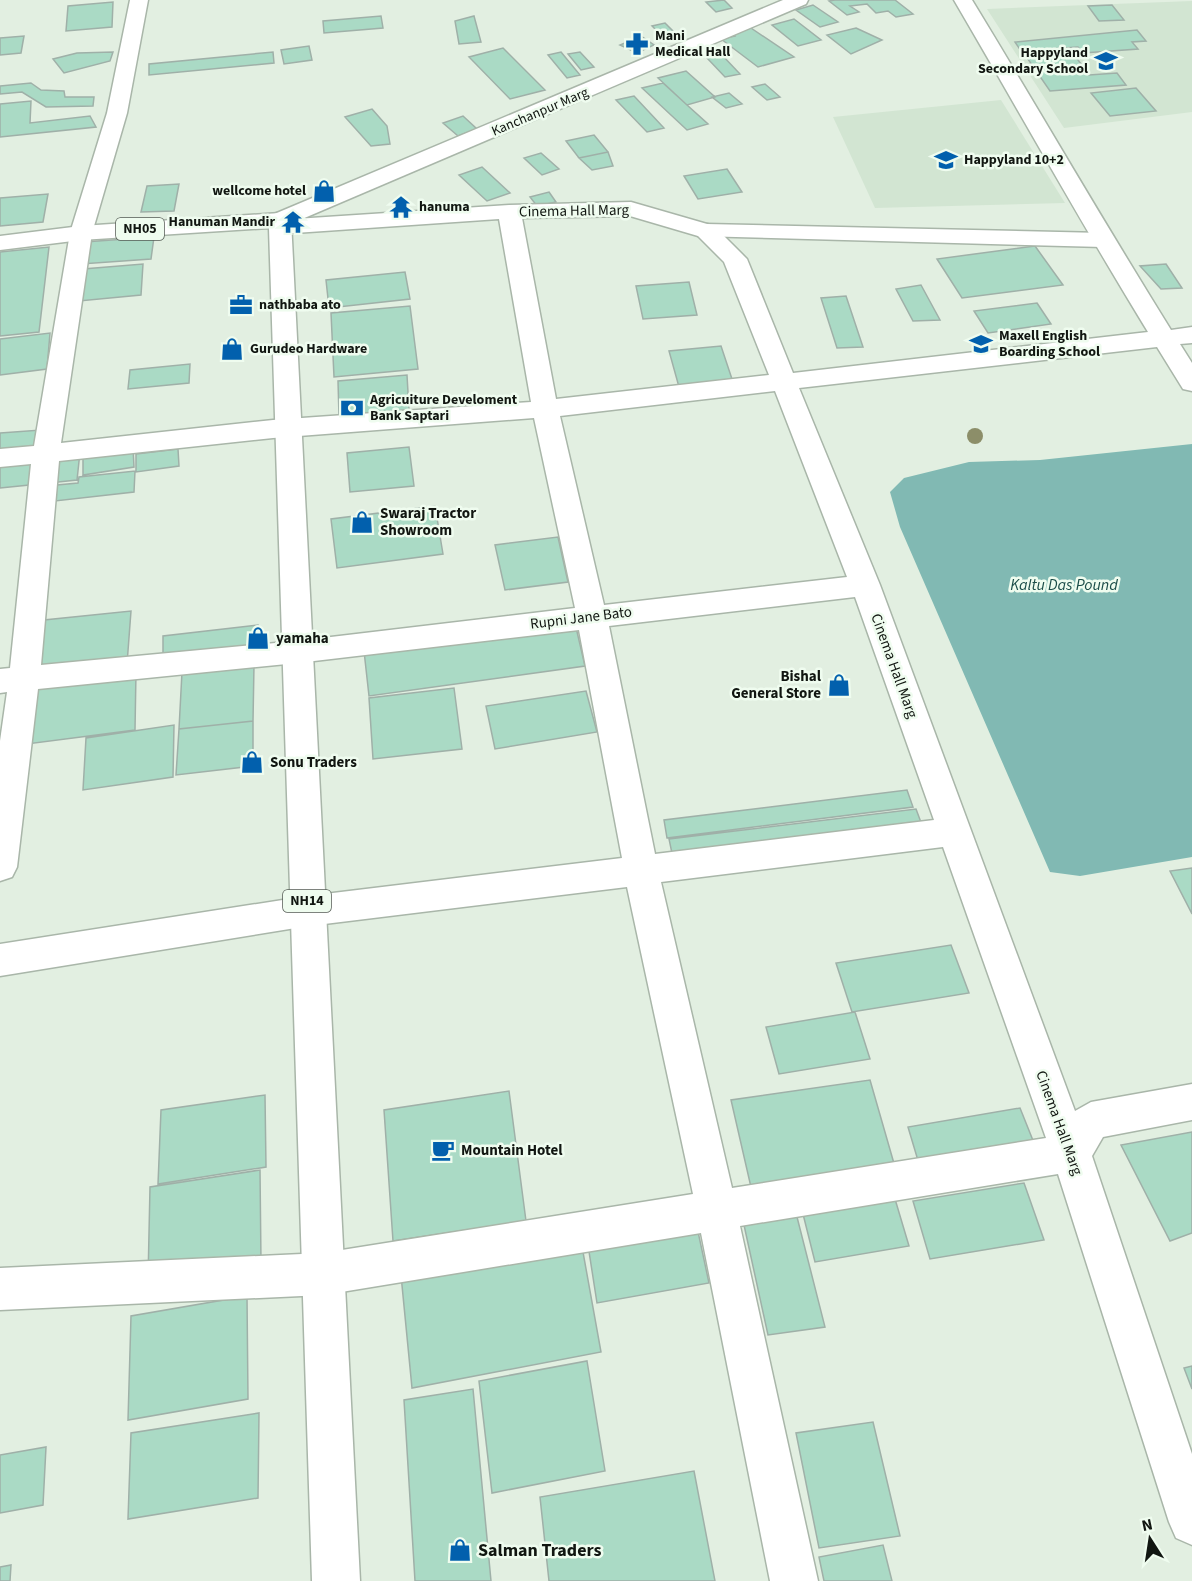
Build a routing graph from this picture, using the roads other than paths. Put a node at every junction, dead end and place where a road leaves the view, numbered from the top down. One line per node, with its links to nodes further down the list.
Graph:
1 (139, 0): 7 (street)
2 (799, 0): 5 (street, Kanchanpur Marg / NH05)
3 (963, 0): 8 (street)
4 (509, 212): 5 (street, Cinema Hall Marg); 6 (street, Cinema Hall Marg); 14 (street)
5 (280, 224): 7 (street, NH05); 15 (street, NH14)
6 (706, 231): 8 (street); 12 (street, Cinema Hall Marg)
7 (81, 233): 9 (street, NH05); 16 (street)
8 (1103, 240): 11 (street)
9 (0, 243)
10 (1192, 335): 11 (street)
11 (1164, 338): 12 (street); 13 (street)
12 (783, 380): 14 (street); 18 (street, Cinema Hall Marg)
13 (1192, 383)
14 (544, 409): 15 (street); 19 (street)
15 (287, 428): 16 (street); 20 (street, NH14)
16 (46, 452): 17 (street); 21 (street)
17 (0, 458)
18 (865, 585): 19 (street, Rupni Jane Bato); 22 (street, Cinema Hall Marg)
19 (592, 617): 20 (street, Rupni Jane Bato); 24 (street)
20 (297, 652): 21 (street, Rupni Jane Bato); 25 (street, NH14)
21 (12, 680): 23 (street)
22 (954, 832): 24 (street); 28 (street, Cinema Hall Marg)
23 (0, 867)
24 (641, 870): 25 (street); 29 (street)
25 (308, 911): 26 (street); 30 (street, NH14)
26 (0, 960)
27 (1192, 1102): 28 (street)
28 (1071, 1153): 29 (street); 32 (street, Cinema Hall Marg)
29 (717, 1212): 30 (street); 34 (street)
30 (323, 1274): 31 (street); 33 (street, NH14)
31 (0, 1289)
32 (1192, 1522)
33 (336, 1581)
34 (794, 1581)

